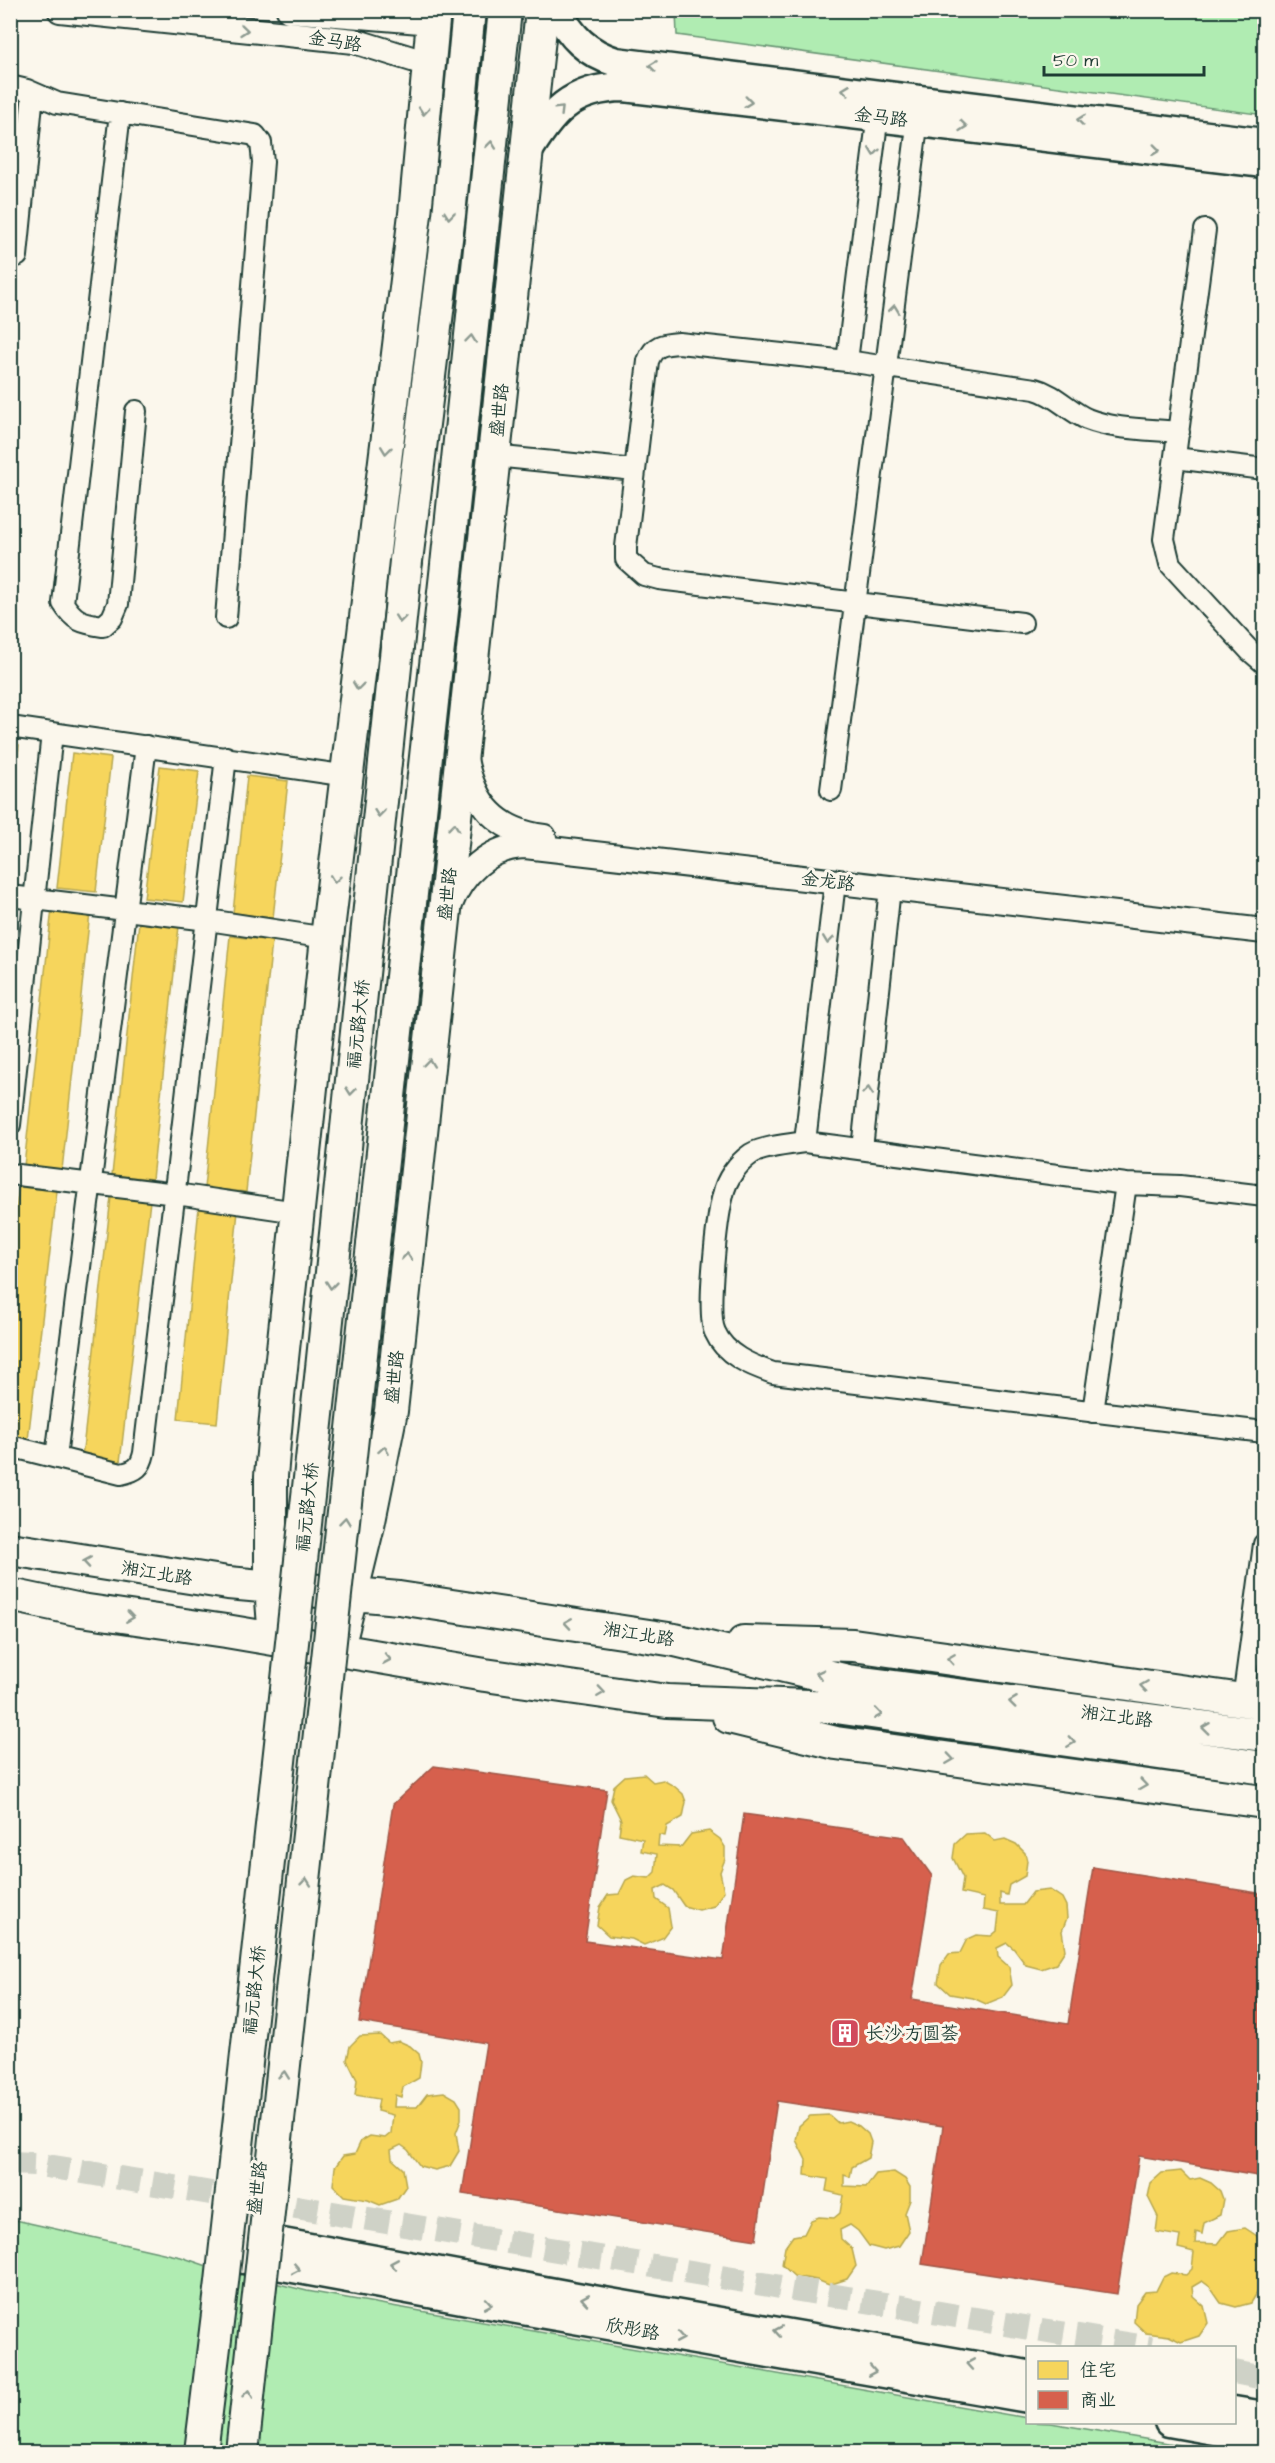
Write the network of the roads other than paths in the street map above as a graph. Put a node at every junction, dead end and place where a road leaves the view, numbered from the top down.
1 (60, 10) edge
2 (289, 10) edge
3 (469, 10) edge
4 (505, 10) edge
5 (542, 10) edge
6 (557, 10) edge
7 (433, 16) edge
8 (428, 64) junction
9 (10, 86) edge
10 (33, 93) junction
11 (880, 105) junction
12 (919, 110) junction
13 (120, 113) junction
14 (1264, 143) edge
15 (525, 156) junction
16 (1264, 163) edge
17 (519, 212) junction
18 (415, 214) junction
19 (1205, 230) dead end
20 (17, 256) dead end
21 (847, 361) junction
22 (886, 367) junction
23 (136, 411) dead end
24 (1179, 432) junction
25 (494, 456) junction
26 (1175, 458) junction
27 (1264, 469) edge
28 (635, 470) junction
29 (406, 561) junction
30 (447, 565) junction
31 (856, 603) junction
32 (226, 618) dead end
33 (1022, 623) dead end
34 (1264, 663) edge
35 (10, 727) edge
36 (52, 733) junction
37 (146, 746) junction
38 (463, 746) junction
39 (226, 757) junction
40 (348, 776) junction
41 (831, 790) dead end
42 (835, 882) junction
43 (890, 888) junction
44 (10, 896) edge
45 (34, 899) junction
46 (125, 910) junction
47 (1264, 919) edge
48 (208, 920) junction
49 (1264, 931) edge
50 (442, 936) junction
51 (327, 938) junction
52 (10, 1125) edge
53 (805, 1142) junction
54 (862, 1149) junction
55 (10, 1174) edge
56 (90, 1184) junction
57 (1126, 1184) junction
58 (176, 1194) junction
59 (1264, 1196) edge
60 (297, 1212) junction
61 (1093, 1412) junction
62 (1264, 1432) edge
63 (10, 1446) edge
64 (56, 1457) junction
65 (1264, 1544) edge
66 (10, 1549) edge
67 (271, 1587) junction
68 (352, 1594) junction
69 (10, 1595) edge
70 (275, 1639) junction
71 (675, 1640) junction
72 (337, 1650) junction
73 (667, 1701) junction
74 (1253, 1702) edge
75 (1264, 1735) edge
76 (1264, 1768) edge
77 (1264, 1802) edge
78 (261, 2114) dead end
79 (245, 2248) junction
80 (1026, 2375) edge
81 (1026, 2398) edge
82 (1236, 2411) edge
83 (1264, 2416) edge
84 (1180, 2424) edge
85 (1264, 2439) edge
86 (201, 2452) edge
87 (242, 2452) edge

1 -> 8 street, 金马路
2 - 7 street, 金马路
3 -> 29 main road
30 -> 4 main road
5 - 15 main road, 盛世路
11 -> 6 main road, 金马路
7 - 8 main road, 盛世路
8 -> 18 main road, 盛世路
9 - 10 street
10 - 13 street
10 - 20 street
11 - 12 main road, 金马路
15 -> 11 main road, 金马路
11 -> 21 street
14 -> 12 main road, 金马路
12 -> 16 main road, 金马路
22 -> 12 street
13 - 23 street
13 - 32 street
15 - 17 main road, 盛世路
17 - 25 main road, 盛世路
17 - 30 main road
18 - 29 main road
18 -> 40 main road, 盛世路
19 - 24 street
21 - 22 street
21 - 28 street
22 - 24 street
22 - 31 street
24 - 26 street
25 - 28 street
25 - 38 main road, 盛世路
26 - 27 street
26 - 34 street
28 - 31 street
29 -> 86 main road, 福元路大桥, bridge
87 -> 30 main road, bridge
31 - 33 street
31 - 41 street
35 - 36 street
36 - 37 street
36 - 45 street
37 - 39 street
37 - 46 street
38 - 47 street, 金龙路
50 -> 38 main road, 盛世路
39 - 40 street
39 - 48 street
40 -> 51 main road, 盛世路
42 - 43 street, 金龙路
42 - 50 street, 金龙路
42 -> 53 street
43 - 49 street, 金龙路
54 -> 43 street
44 - 45 street
45 - 46 street
45 - 52 street
46 - 48 street
46 - 56 street
48 - 51 street
48 - 58 street
68 -> 50 main road, 盛世路
51 - 60 main road, 盛世路
53 - 54 street
53 - 61 street
54 - 57 street
55 - 56 street
56 - 58 street
56 - 64 street
57 - 59 street
57 - 61 street
58 - 60 street
58 - 64 street
60 - 67 main road, 盛世路
61 - 62 street
63 - 64 street
65 - 74 street
67 -> 66 main road, 湘江北路
67 - 68 main road, 湘江北路
67 - 70 main road, 盛世路
71 -> 68 main road, 湘江北路
68 - 72 main road, 盛世路
69 -> 70 main road, 湘江北路
70 - 72 main road, 湘江北路
70 - 72 main road, 盛世路
74 -> 71 main road
75 -> 71 main road, 湘江北路
72 -> 73 main road, 湘江北路
73 -> 76 main road, 湘江北路
73 -> 77 main road
78 - 79 main road, 盛世路
80 -> 79 main road, 欣彤路
79 -> 81 main road, 欣彤路
82 - 83 main road
84 - 85 main road

